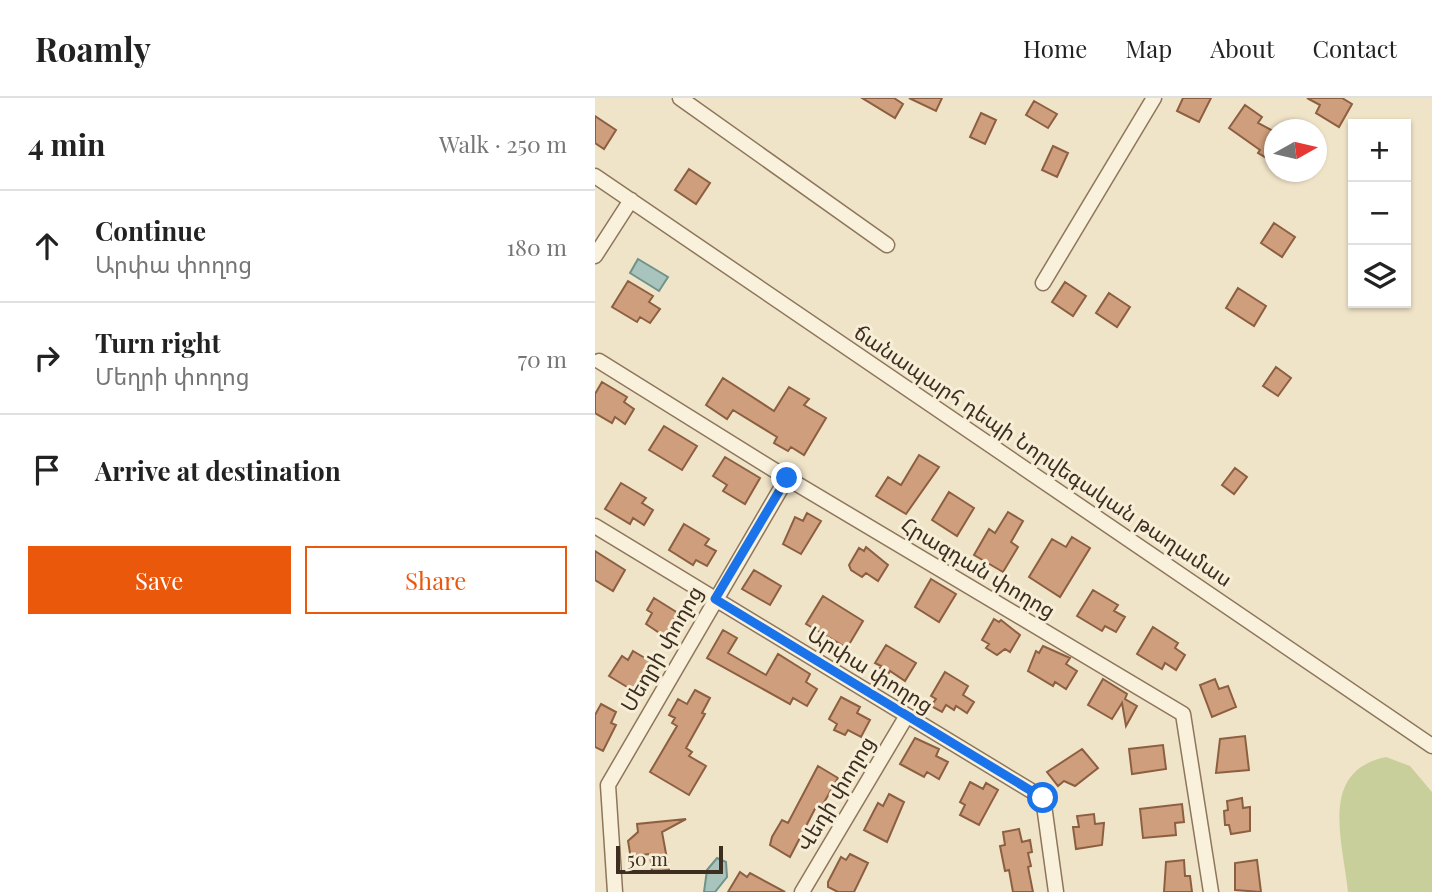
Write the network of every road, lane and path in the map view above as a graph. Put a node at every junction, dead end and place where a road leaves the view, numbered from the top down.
1 (680, 98) edge
2 (1154, 98) edge
3 (595, 176) edge
4 (631, 200) junction
5 (887, 245) dead end
6 (595, 256) edge
7 (1043, 283) dead end
8 (599, 361) dead end
9 (787, 478) junction
10 (595, 526) edge
11 (715, 599) junction
12 (906, 717) junction
13 (1432, 746) edge
14 (615, 892) edge
15 (802, 892) edge
16 (1056, 892) edge
17 (1211, 892) edge

1 - 5 street
2 - 7 street
3 - 4 street, ճանապարհ դեպի Նորվեգական թաղամաս
4 - 6 street
4 - 13 street, ճանապարհ դեպի Նորվեգական թաղամաս
8 - 9 street, Հրազդան փողոց
9 - 11 street, Մեղրի փողոց
9 - 17 street, Հրազդան փողոց
10 - 11 street, Արփա փողոց
11 - 12 street, Արփա փողոց
11 - 14 street, Մեղրի փողոց
12 - 15 street, Վեդի փողոց
12 - 16 street, Արփա փողոց

